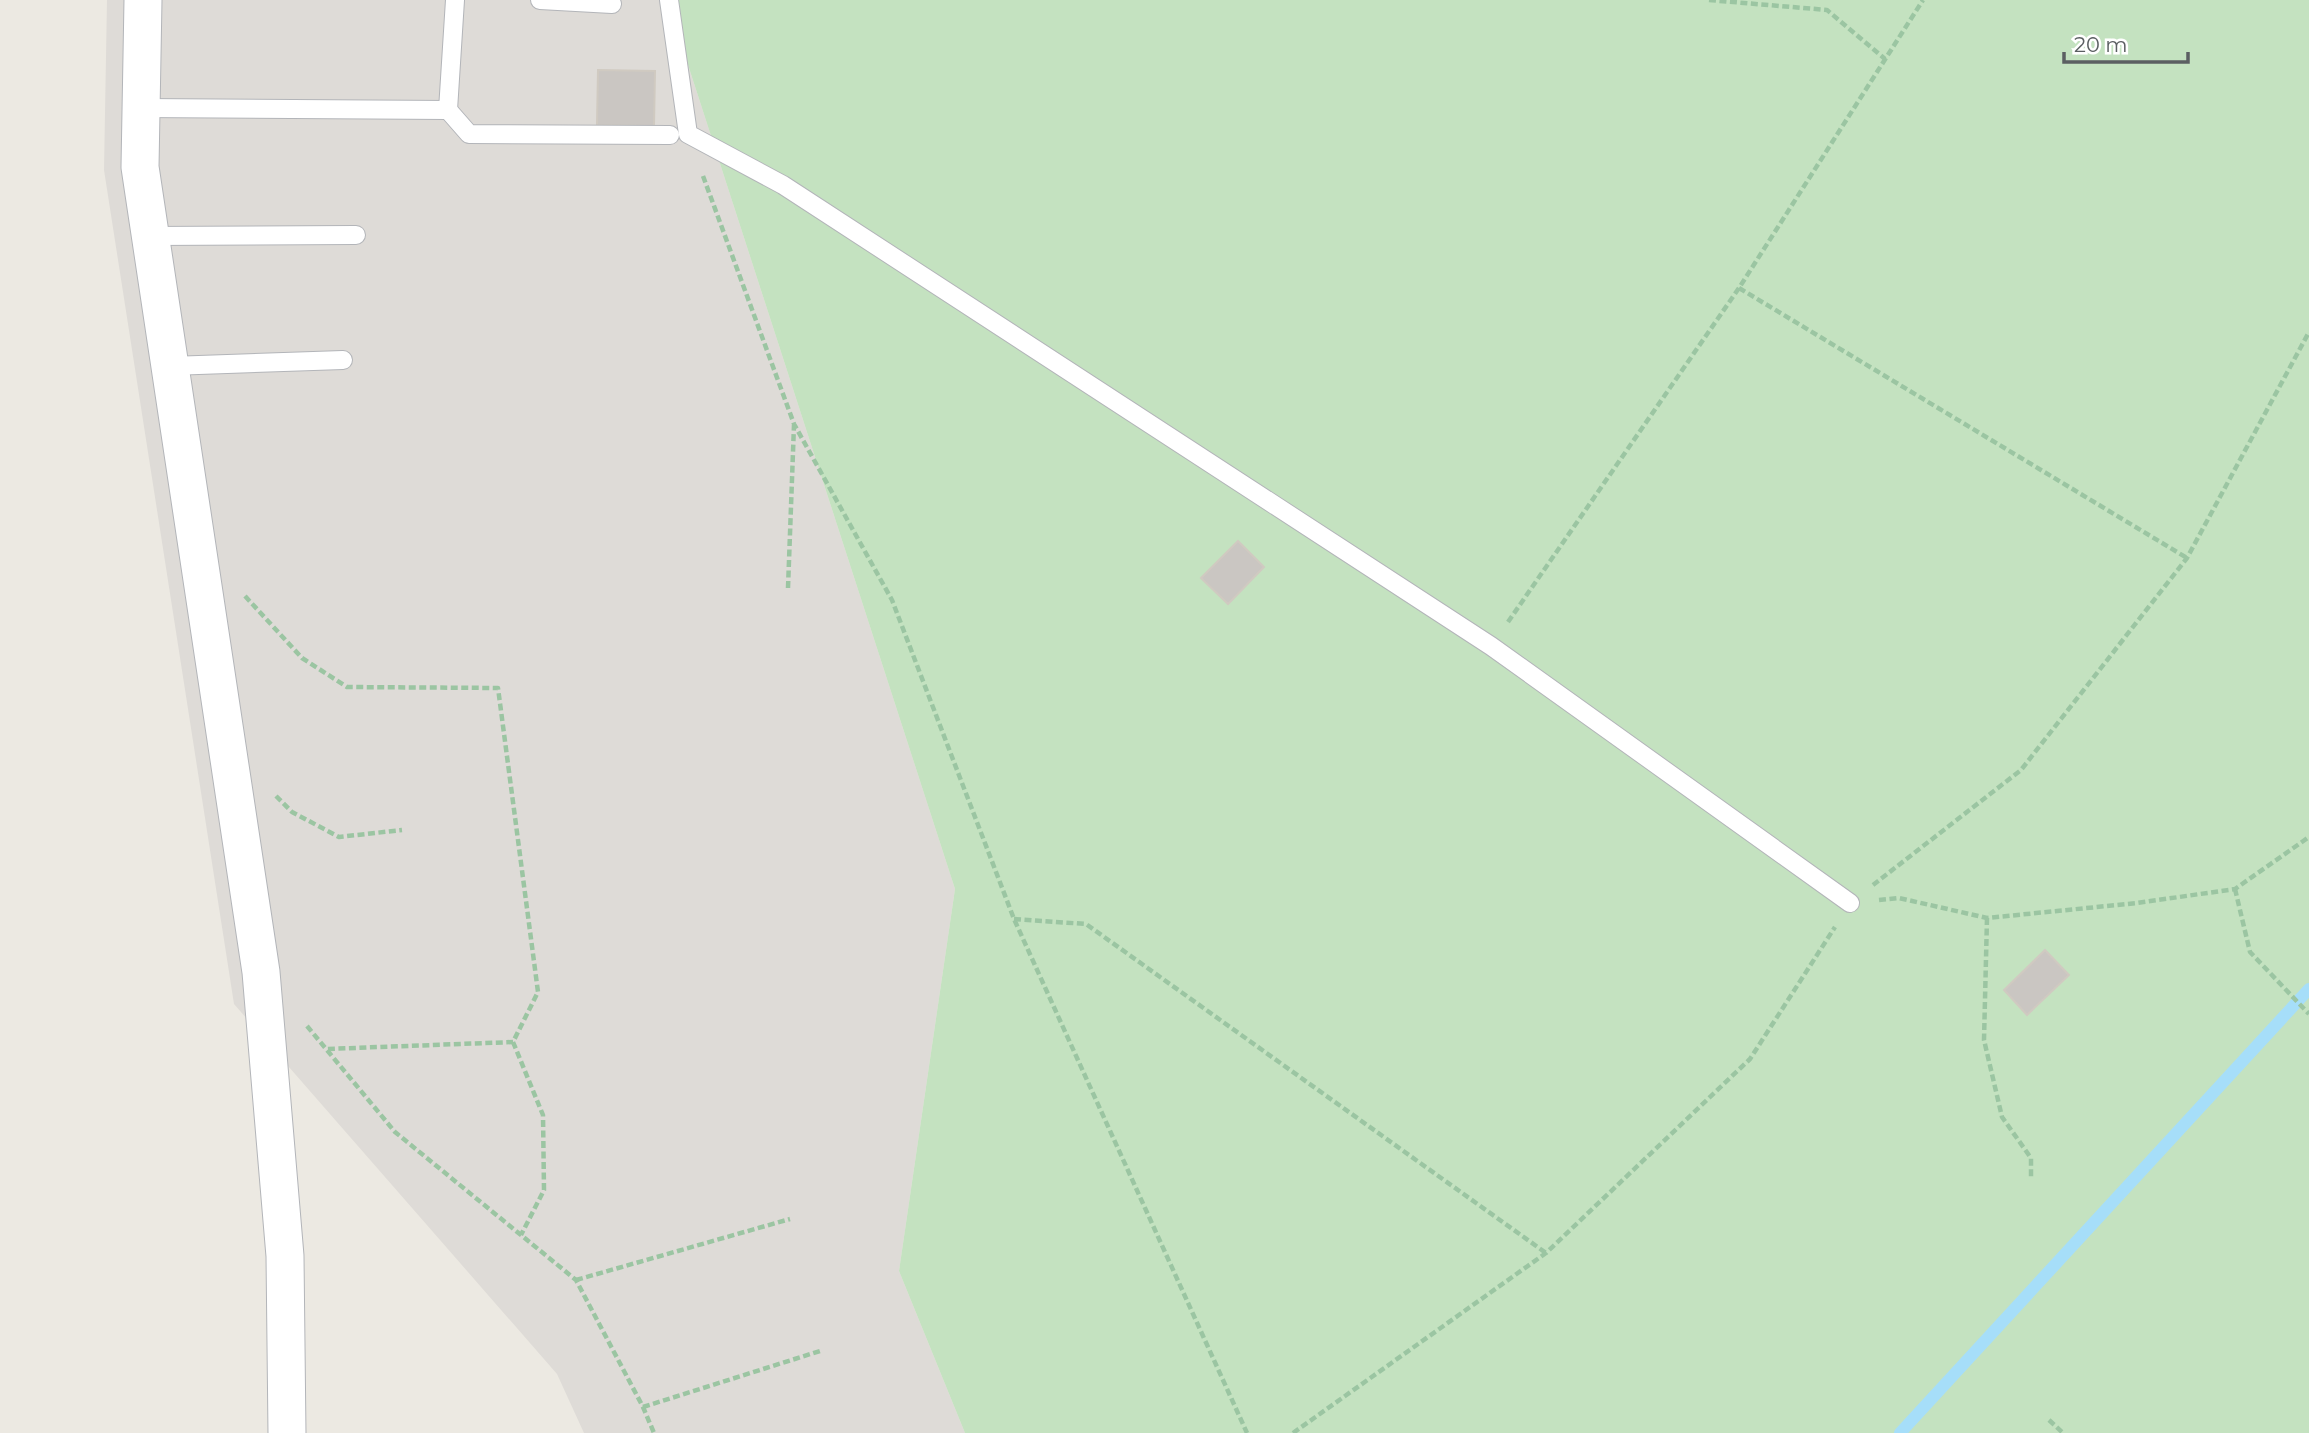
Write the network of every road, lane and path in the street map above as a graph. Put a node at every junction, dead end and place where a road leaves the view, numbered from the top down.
1 (144, 0) edge
2 (455, 0) edge
3 (540, 0) edge
4 (670, 0) edge
5 (1709, 0) edge
6 (1923, 0) edge
7 (612, 4) dead end
8 (1885, 59) junction
9 (141, 108) junction
10 (448, 110) junction
11 (679, 134) junction
12 (356, 235) dead end
13 (150, 236) junction
14 (1739, 288) junction
15 (343, 360) dead end
16 (170, 366) junction
17 (794, 424) junction
18 (199, 558) junction
19 (2187, 558) dead end
20 (788, 588) dead end
21 (1491, 646) junction
22 (273, 793) dead end
23 (402, 830) dead end
24 (2309, 836) edge
25 (2235, 889) junction
26 (1850, 903) joint
27 (1987, 918) junction
28 (1014, 919) junction
29 (2309, 1014) edge
30 (302, 1020) dead end
31 (513, 1042) junction
32 (326, 1049) junction
33 (2031, 1178) dead end
34 (790, 1219) dead end
35 (521, 1235) junction
36 (1546, 1253) dead end
37 (576, 1280) junction
38 (820, 1351) dead end
39 (643, 1408) junction
40 (2049, 1420) dead end
41 (287, 1433) edge
42 (654, 1433) edge
43 (1247, 1433) edge
44 (2063, 1433) edge

1 - 9 street
2 - 10 lane
3 - 7 lane
4 - 11 lane
5 - 8 path
6 - 8 path
8 - 14 path
9 - 10 lane
9 - 13 street
10 - 11 lane
11 - 17 path
11 - 21 lane
12 - 13 lane
13 - 16 street
14 - 19 path
14 - 21 path
15 - 16 lane
16 - 18 street
17 - 20 path
17 - 28 path
18 - 31 path
18 - 41 street
21 - 26 lane
22 - 23 path
24 - 25 path
25 - 27 path
25 - 29 path
26 - 27 path
27 - 33 path
28 - 36 path
28 - 43 path
30 - 32 path
31 - 32 path
31 - 35 path
32 - 35 path
34 - 37 path
35 - 37 path
37 - 39 path
38 - 39 path
39 - 42 path
40 - 44 path

